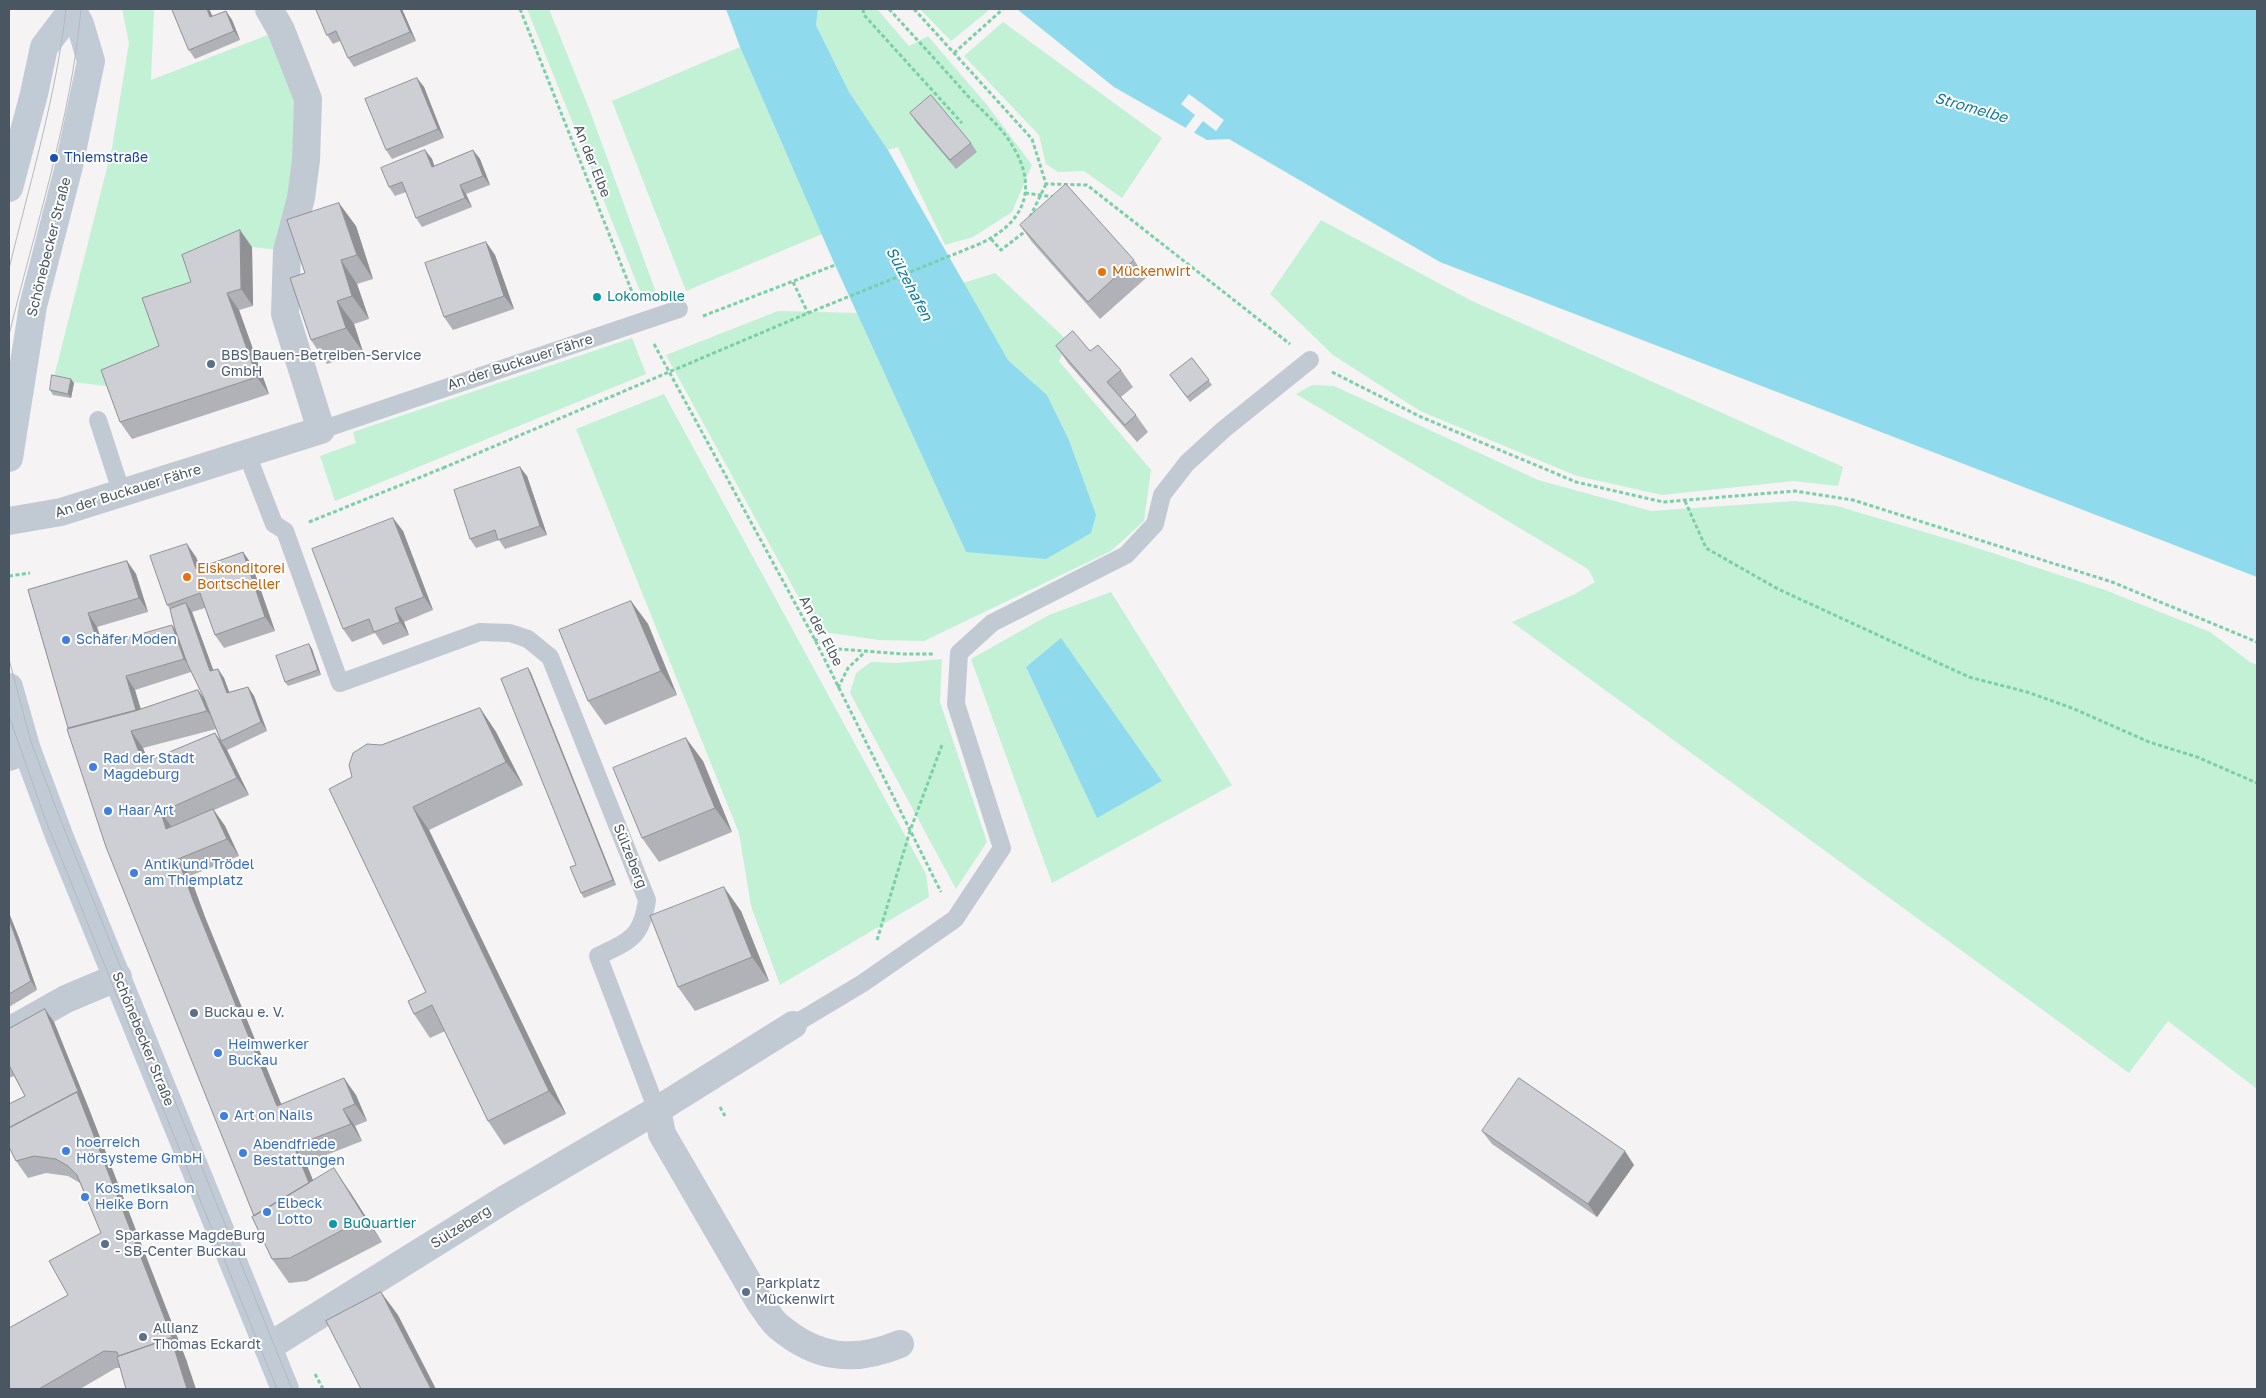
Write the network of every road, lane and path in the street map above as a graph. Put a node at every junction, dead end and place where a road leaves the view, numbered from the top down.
1 (269, 9) edge
2 (520, 9) edge
3 (863, 9) edge
4 (889, 9) edge
5 (914, 9) edge
6 (1003, 9) edge
7 (72, 10) edge
8 (954, 52) junction
9 (962, 123) dead end
10 (1046, 184) junction
11 (9, 188) edge
12 (1025, 193) junction
13 (1060, 204) edge
14 (991, 239) junction
15 (835, 265) dead end
16 (793, 282) junction
17 (679, 309) joint
18 (808, 313) junction
19 (644, 322) junction
20 (659, 357) dead end
21 (1310, 360) junction
22 (98, 420) dead end
23 (321, 430) junction
24 (247, 454) junction
25 (9, 458) edge
26 (122, 494) junction
27 (1684, 501) junction
28 (9, 521) edge
29 (285, 531) junction
30 (30, 573) dead end
31 (9, 576) edge
32 (814, 638) junction
33 (2257, 642) edge
34 (865, 652) junction
35 (959, 653) junction
36 (9, 686) edge
37 (838, 688) junction
38 (956, 704) junction
39 (18, 754) edge
40 (2257, 783) edge
41 (910, 831) junction
42 (955, 919) junction
43 (118, 977) junction
44 (863, 983) junction
45 (793, 1025) joint
46 (9, 1031) edge
47 (657, 1110) junction
48 (900, 1344) dead end
49 (268, 1347) junction
50 (314, 1372) dead end
51 (285, 1389) edge
52 (323, 1389) edge

1 - 23 street
2 - 19 path, An der Elbe
3 - 9 path
4 - 12 path, bridge
5 - 8 path
6 - 8 path
7 - 11 main road, Schönebecker Straße
7 - 25 main road, Schönebecker Straße
8 - 10 path
10 - 14 path
10 - 21 path
12 - 13 path, bridge
12 - 14 path, bridge
14 - 18 path, bridge
15 - 16 path
16 - 17 path
16 - 18 path
17 - 19 lane, An der Buckauer Fähre
18 - 29 path, bridge
19 - 23 lane, An der Buckauer Fähre
20 - 32 path, An der Elbe
21 - 27 path
21 - 35 lane
22 - 26 lane
23 - 24 street, An der Buckauer Fähre
24 - 26 street, An der Buckauer Fähre
24 - 29 lane
26 - 28 street, An der Buckauer Fähre
27 - 33 path
27 - 40 path
29 - 47 lane, Sülzeberg
30 - 31 path
32 - 34 path
32 - 37 path, An der Elbe
34 - 35 path
34 - 37 path
35 - 38 lane
36 - 39 main road, Schönebecker Straße
37 - 41 path, An der Elbe
38 - 41 path
38 - 42 lane
39 - 43 main road, Schönebecker Straße
41 - 42 path, An der Elbe
41 - 44 path
42 - 44 lane
43 - 46 street
43 - 49 main road, Schönebecker Straße
44 - 45 lane
45 - 47 street, Sülzeberg
47 - 48 street, Sülzeberg
47 - 49 street, Sülzeberg
49 - 51 main road, Schönebecker Straße
50 - 52 path

